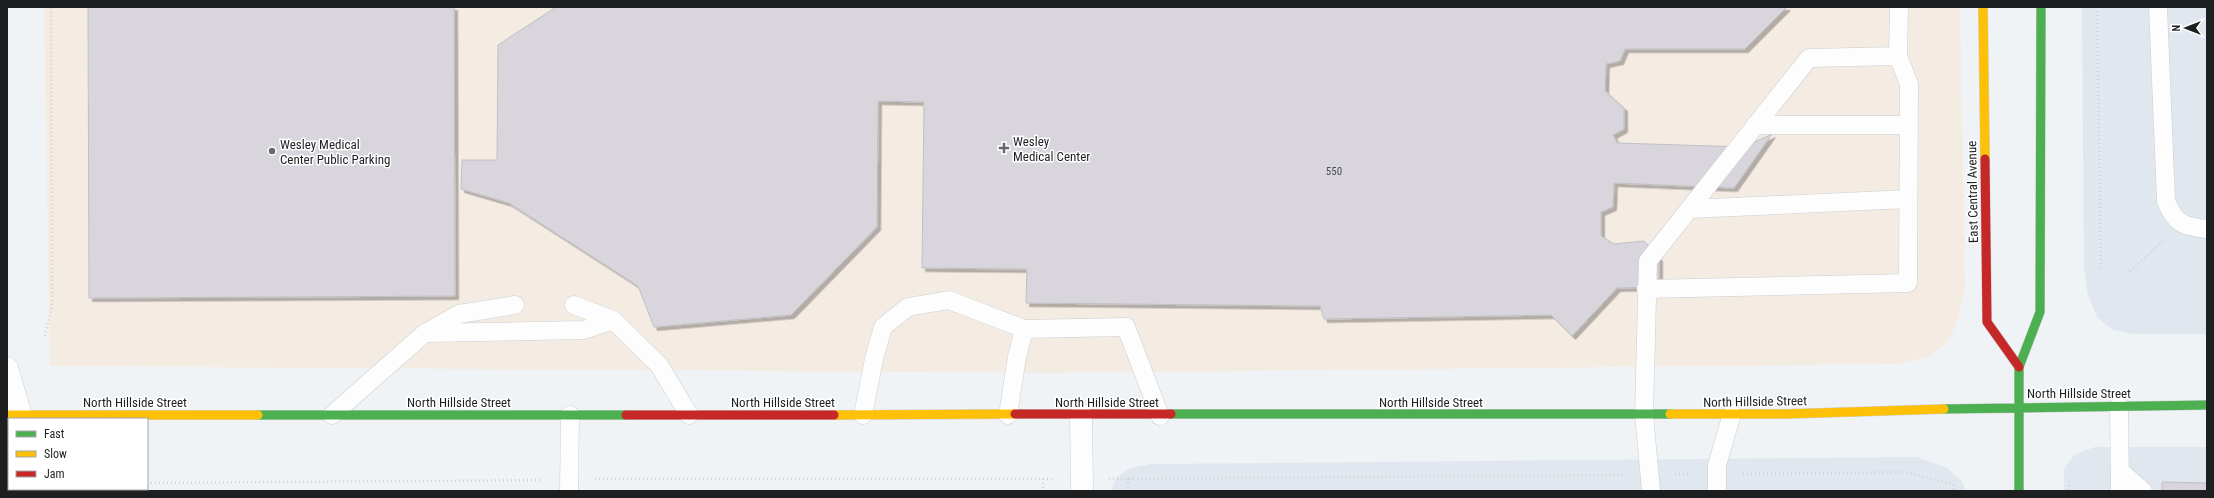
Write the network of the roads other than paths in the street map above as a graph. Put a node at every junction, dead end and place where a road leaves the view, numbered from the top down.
1 (1899, 7) edge
2 (1983, 7) edge
3 (2041, 7) edge
4 (2158, 7) edge
5 (1898, 56) junction
6 (1909, 125) junction
7 (1755, 126) junction
8 (1908, 199) junction
9 (1690, 209) junction
10 (2207, 229) edge
11 (1646, 289) junction
12 (515, 304) dead end
13 (574, 305) dead end
14 (613, 320) junction
15 (1024, 329) junction
16 (425, 333) junction
17 (2019, 367) junction
18 (7, 368) edge
19 (2207, 405) edge
20 (2019, 406) junction
21 (2119, 406) junction
22 (1644, 414) junction
23 (1732, 414) junction
24 (332, 415) junction
25 (570, 415) junction
26 (689, 415) junction
27 (863, 415) junction
28 (1008, 415) junction
29 (1081, 415) junction
30 (17, 416) edge
31 (1160, 416) junction
32 (2120, 471) junction
33 (569, 491) edge
34 (1082, 491) edge
35 (1651, 491) edge
36 (1717, 491) edge
37 (2019, 491) edge
38 (2120, 491) edge
39 (2143, 491) edge

1 - 5 lane
2 - 17 main road, East Central Avenue
3 - 17 main road
4 - 10 lane
5 - 6 lane
5 - 7 lane
6 - 7 lane
6 - 8 lane
7 - 9 lane
8 - 9 lane
8 - 11 lane
9 - 11 lane
11 - 22 lane
12 - 16 lane
13 - 14 lane
14 - 16 lane
14 - 26 lane
15 - 27 lane
15 - 28 lane
15 - 31 lane
16 - 24 lane
17 - 20 main road
18 - 30 street
19 - 21 main road, North Hillside Street
20 - 21 main road, North Hillside Street
20 - 23 main road, North Hillside Street
20 - 37 main road
21 - 32 lane
22 - 23 main road, North Hillside Street
22 - 31 main road, North Hillside Street
22 - 35 lane
23 - 36 lane
24 - 25 main road, North Hillside Street
24 - 30 main road, North Hillside Street
25 - 26 main road, North Hillside Street
25 - 33 lane
26 - 27 main road, North Hillside Street
27 - 28 main road, North Hillside Street
28 - 29 main road, North Hillside Street
29 - 31 main road, North Hillside Street
29 - 34 street
32 - 38 lane
32 - 39 lane

